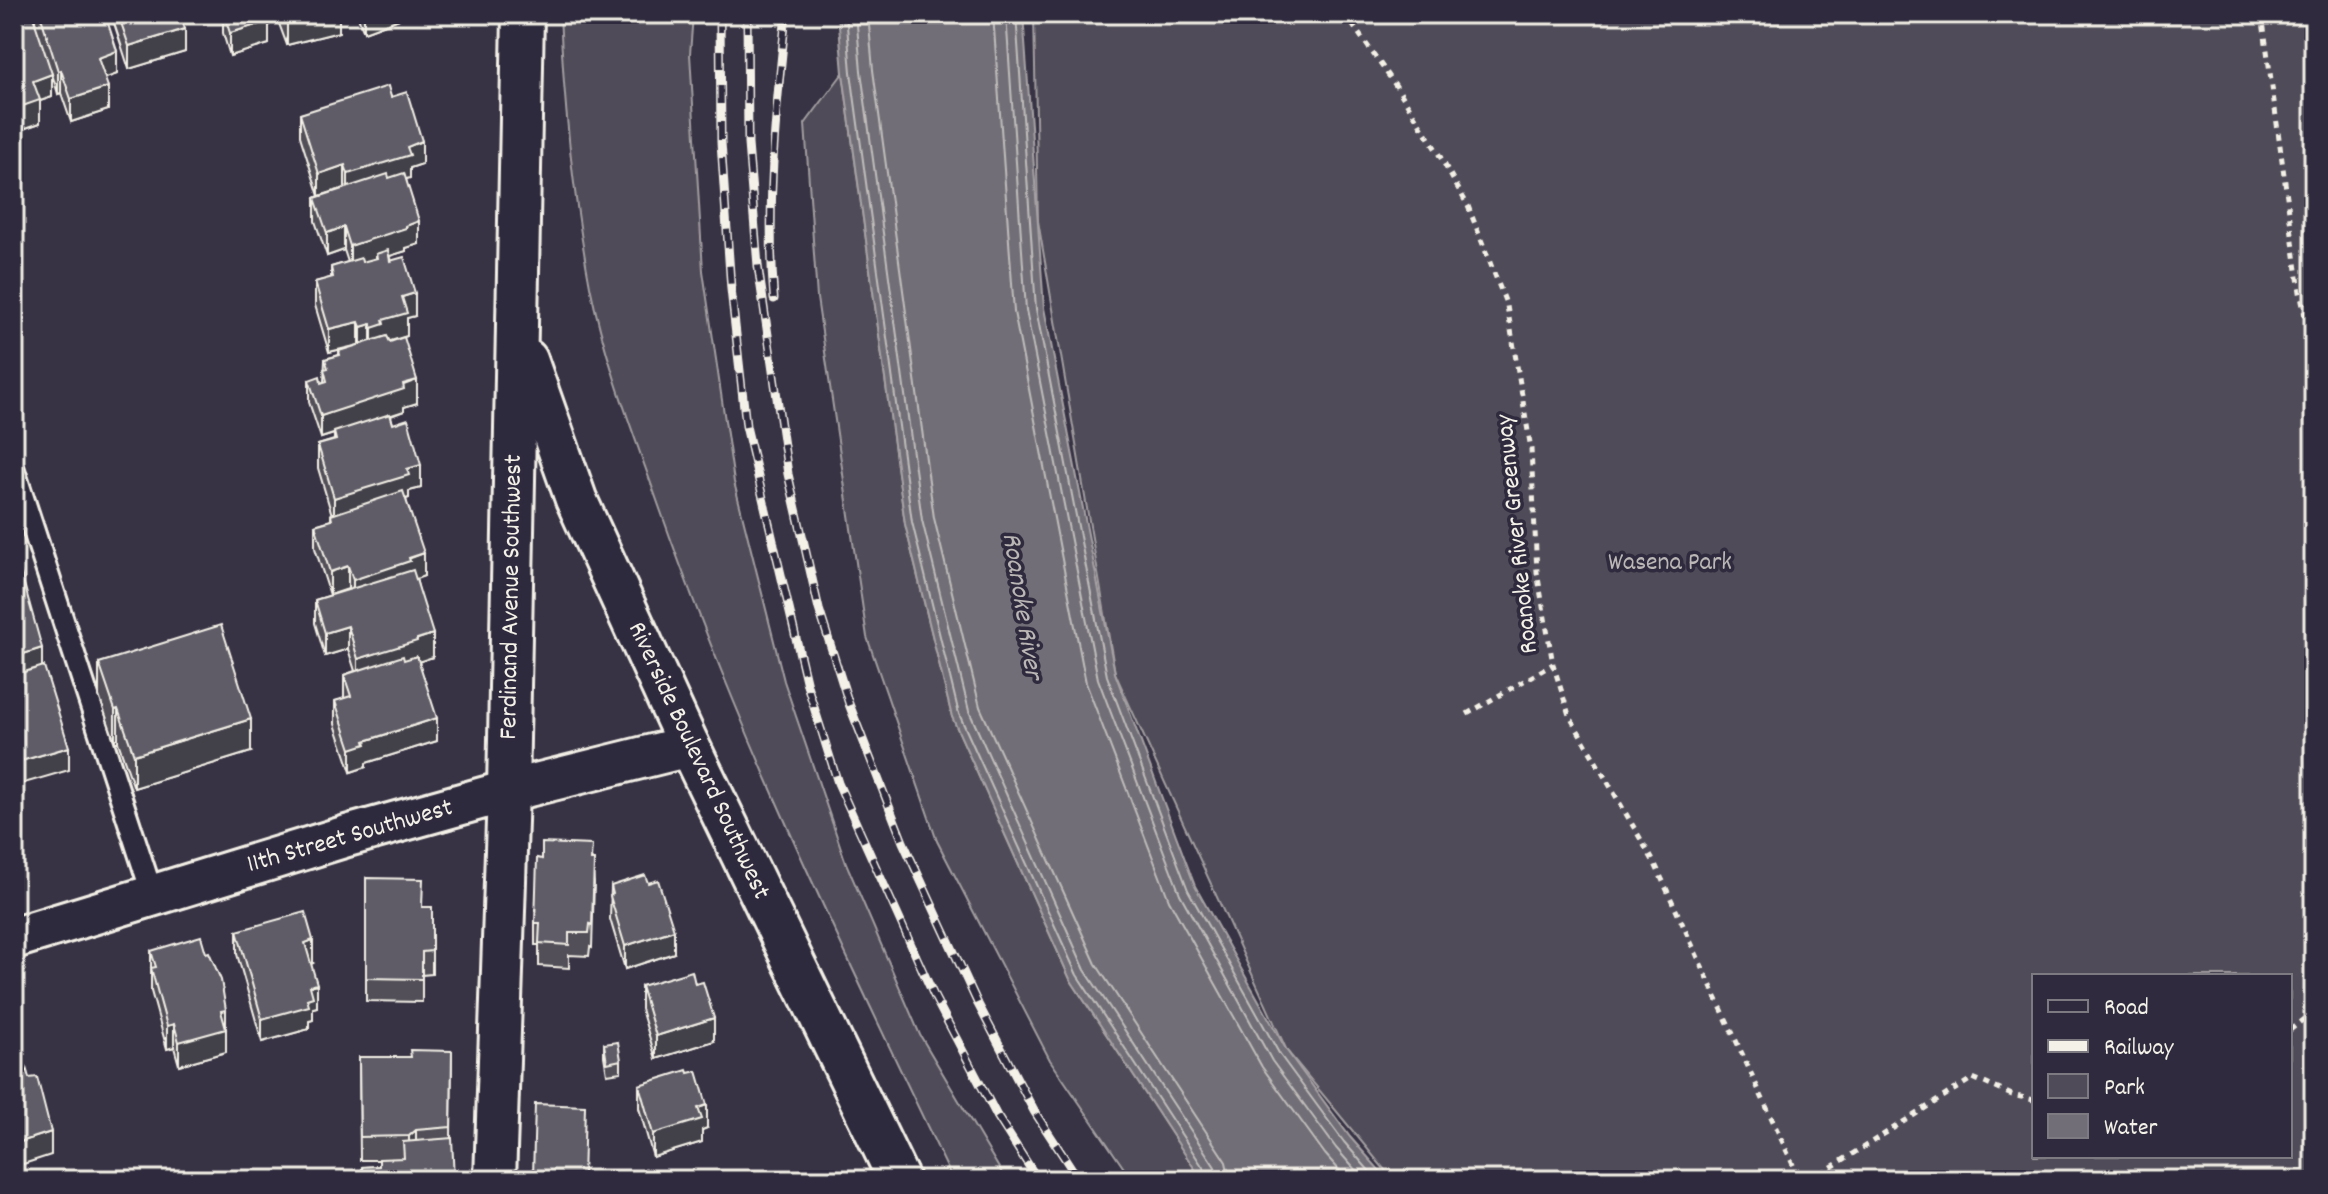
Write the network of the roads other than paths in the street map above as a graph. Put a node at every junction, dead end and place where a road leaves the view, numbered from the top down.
1 (523, 14) edge
2 (518, 333) junction
3 (14, 470) edge
4 (689, 746) junction
5 (508, 791) junction
6 (153, 896) junction
7 (14, 938) edge
8 (495, 1180) edge
9 (899, 1180) edge

1 - 2 street, Ferdinand Avenue Southwest
2 - 4 street, Riverside Boulevard Southwest
2 - 5 street, Ferdinand Avenue Southwest
3 - 6 lane
4 - 5 street, 11th Street Southwest
4 - 9 street, Riverside Boulevard Southwest
5 - 6 street, 11th Street Southwest
5 - 8 street, Ferdinand Avenue Southwest
6 - 7 street, 11th Street Southwest

